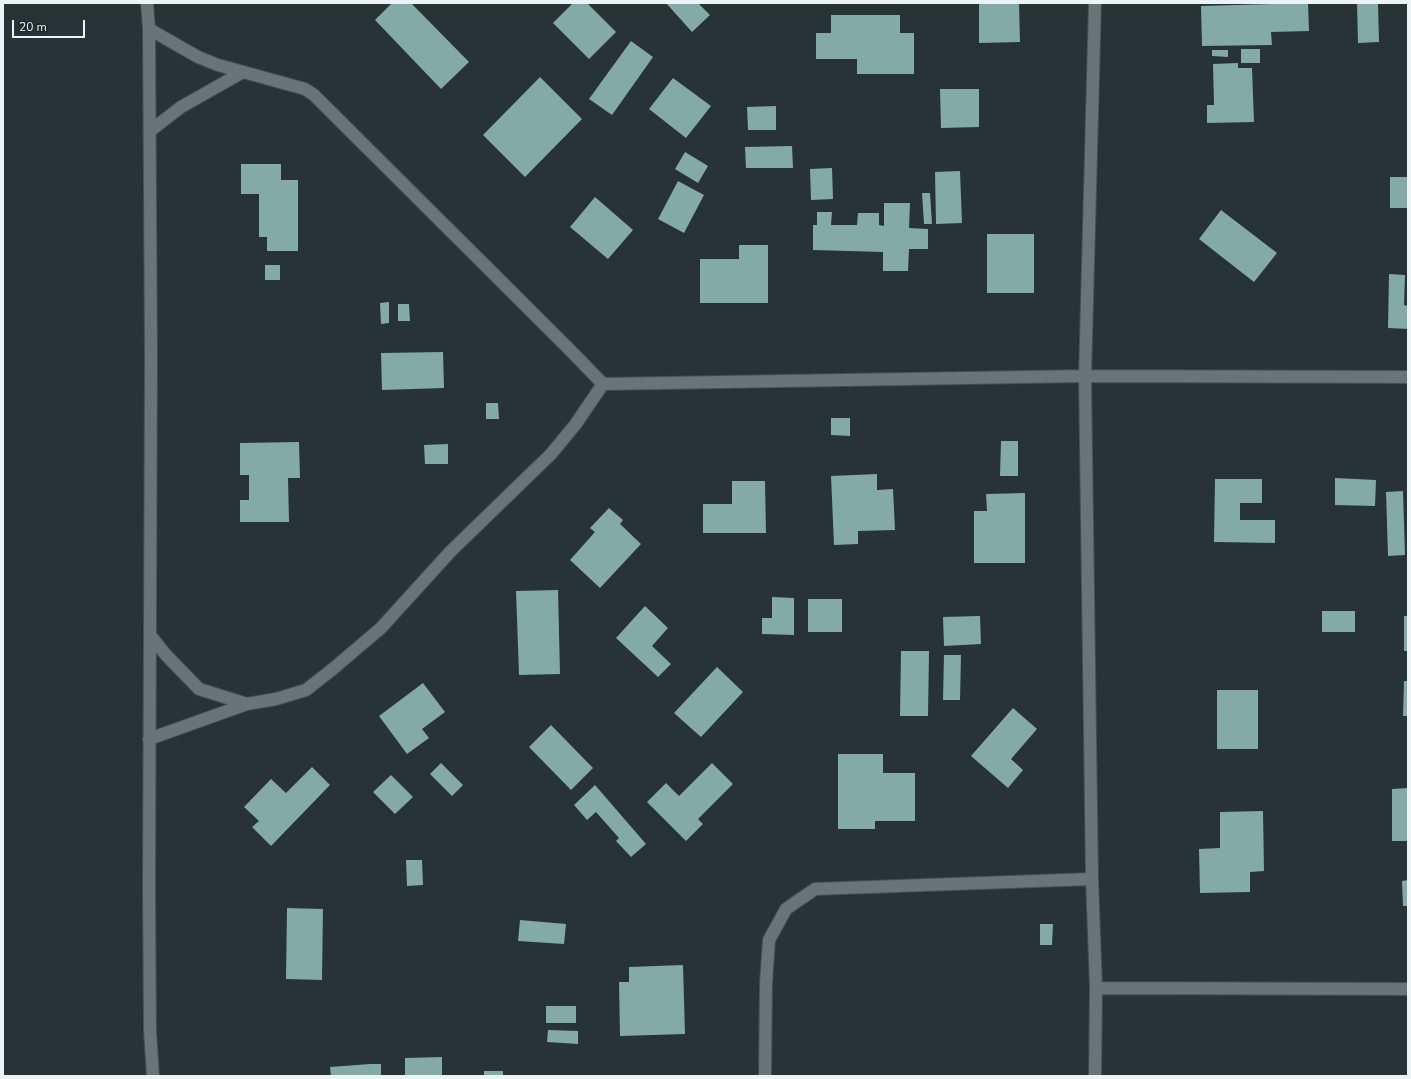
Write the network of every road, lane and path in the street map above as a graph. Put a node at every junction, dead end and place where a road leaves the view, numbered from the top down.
1 (147, 3) edge
2 (1095, 3) edge
3 (149, 29) junction
4 (243, 72) junction
5 (150, 131) junction
6 (1085, 376) junction
7 (1408, 377) edge
8 (603, 384) junction
9 (150, 635) junction
10 (247, 704) junction
11 (149, 739) junction
12 (1092, 879) junction
13 (1096, 988) junction
14 (1408, 989) edge
15 (153, 1076) edge
16 (765, 1076) edge
17 (1095, 1076) edge

1 - 3 street
2 - 6 street
3 - 4 street
3 - 5 street
4 - 5 street
4 - 8 street
5 - 9 street
6 - 7 street
6 - 8 street
6 - 12 street
8 - 10 street
9 - 10 street
9 - 11 street
10 - 11 street
11 - 15 street
12 - 13 street
12 - 16 street
13 - 14 street
13 - 17 street

